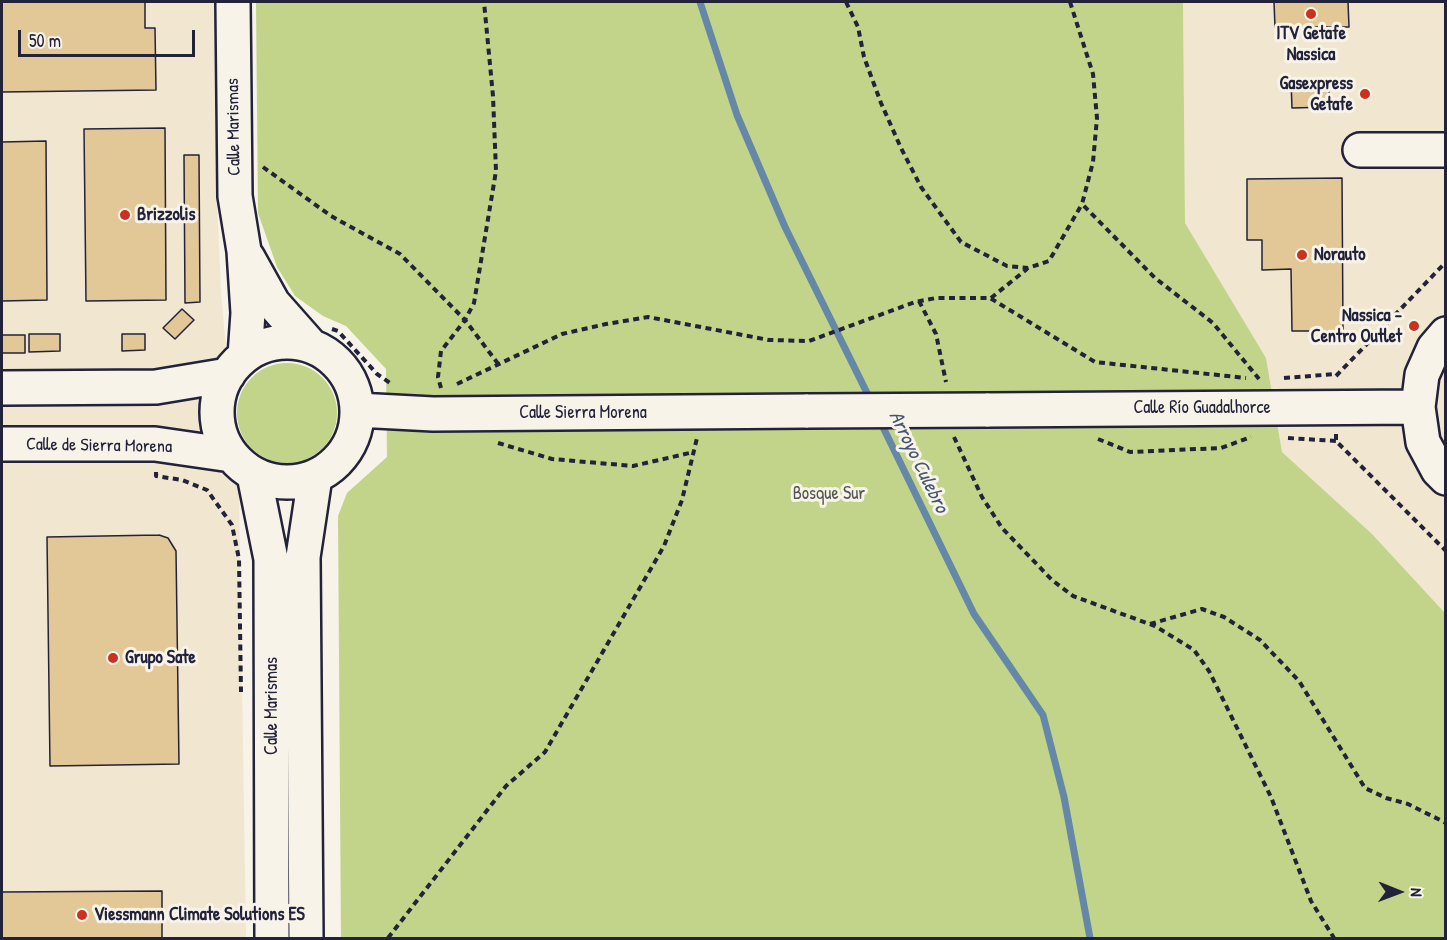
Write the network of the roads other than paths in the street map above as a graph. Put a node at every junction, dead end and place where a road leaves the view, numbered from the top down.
1 (233, 2) edge
2 (1360, 150) dead end
3 (1436, 157) edge
4 (244, 251) junction
5 (1446, 334) edge
6 (311, 346) junction
7 (236, 365) junction
8 (2, 387) edge
9 (1418, 407) junction
10 (357, 410) junction
11 (808, 411) joint
12 (2, 444) edge
13 (243, 465) junction
14 (315, 477) junction
15 (1446, 478) edge
16 (272, 939) edge
17 (306, 939) edge

1 - 4 street, Calle Marismas
2 - 3 street
4 - 6 street, Calle Marismas
4 - 7 street, Calle Marismas
5 - 9 street
6 - 7 street
6 - 10 street
7 - 8 street
7 - 13 street
9 - 11 street, Calle Río Guadalhorce, bridge
9 - 15 street
10 - 11 street, Calle Sierra Morena
10 - 14 street
12 - 13 street, Calle de Sierra Morena
13 - 14 street
13 - 16 street, Calle Marismas
14 - 17 street, Calle Marismas

